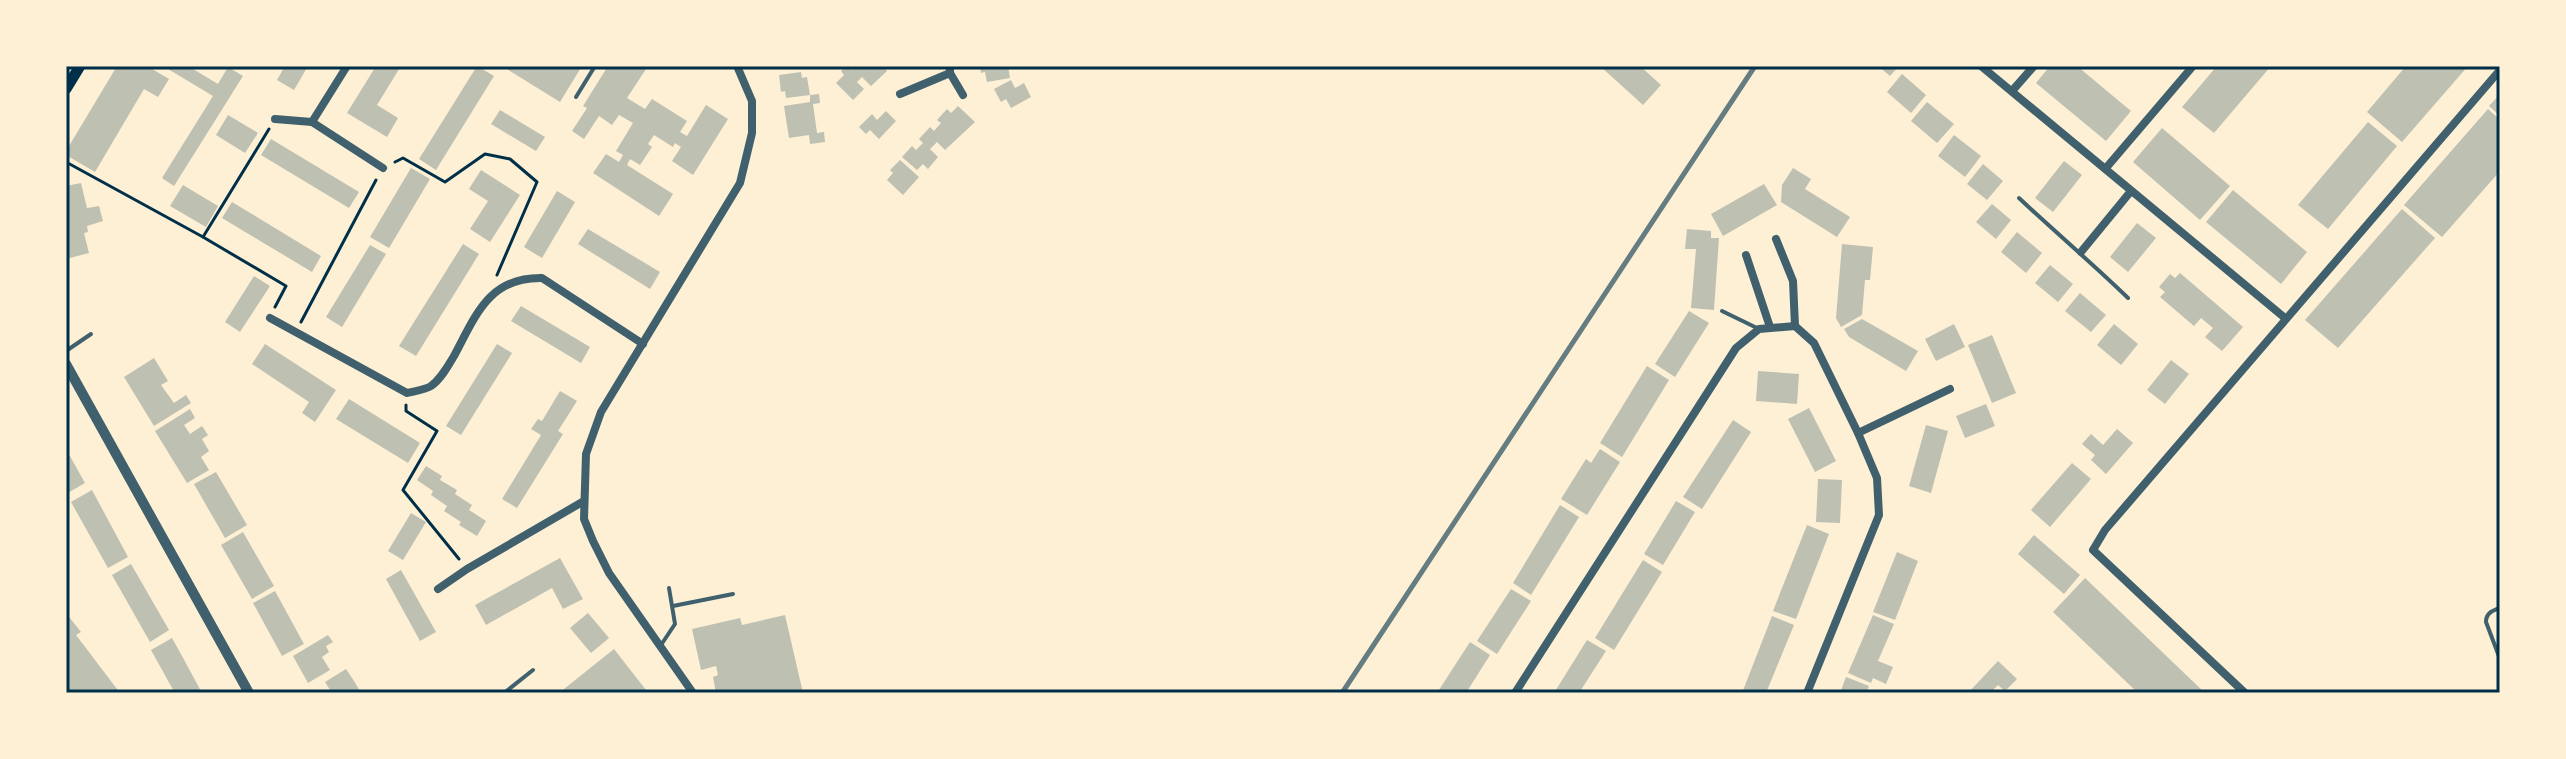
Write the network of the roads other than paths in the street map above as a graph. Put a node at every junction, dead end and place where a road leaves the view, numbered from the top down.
1 (80, 66) edge
2 (347, 66) edge
3 (595, 66) edge
4 (737, 66) edge
5 (1981, 66) edge
6 (2034, 66) edge
7 (2193, 66) edge
8 (950, 70) edge
9 (2500, 70) edge
10 (66, 89) edge
11 (2012, 91) junction
12 (900, 94) dead end
13 (963, 95) dead end
14 (576, 97) dead end
15 (275, 119) road end
16 (312, 122) junction
17 (383, 168) road end
18 (2106, 168) junction
19 (2131, 191) junction
20 (2019, 198) dead end
21 (1776, 239) dead end
22 (2081, 252) junction
23 (1746, 255) dead end
24 (2128, 298) dead end
25 (1722, 311) dead end
26 (270, 318) road end
27 (2285, 318) junction
28 (1795, 326) junction
29 (1770, 327) junction
30 (1759, 329) junction
31 (91, 334) dead end
32 (643, 344) junction
33 (66, 351) edge
34 (66, 364) edge
35 (1950, 389) dead end
36 (1858, 433) junction
37 (584, 501) junction
38 (669, 588) dead end
39 (438, 589) dead end
40 (733, 594) dead end
41 (673, 606) junction
42 (2500, 608) edge
43 (659, 647) junction
44 (2500, 659) edge
45 (533, 670) dead end
46 (249, 693) edge
47 (504, 693) edge
48 (693, 693) edge
49 (1515, 693) edge
50 (1807, 693) edge
51 (2245, 693) edge

1 - 10 main road
2 - 16 street
3 - 14 lane
4 - 32 street
5 - 11 street
6 - 11 street
7 - 18 street
8 - 12 street
8 - 13 street
9 - 27 street
11 - 18 street
15 - 16 street
16 - 17 street
18 - 19 street
19 - 22 street
19 - 27 street
20 - 22 lane
21 - 28 street
22 - 24 lane
23 - 29 street
25 - 30 lane
26 - 32 street
27 - 51 street
28 - 29 street
28 - 36 street
29 - 30 street
30 - 49 street
31 - 33 lane
32 - 37 street
34 - 46 street
35 - 36 street
36 - 50 street
37 - 39 street
37 - 43 street
38 - 41 lane
40 - 41 lane
41 - 43 lane
42 - 44 lane
43 - 48 street
45 - 47 lane

